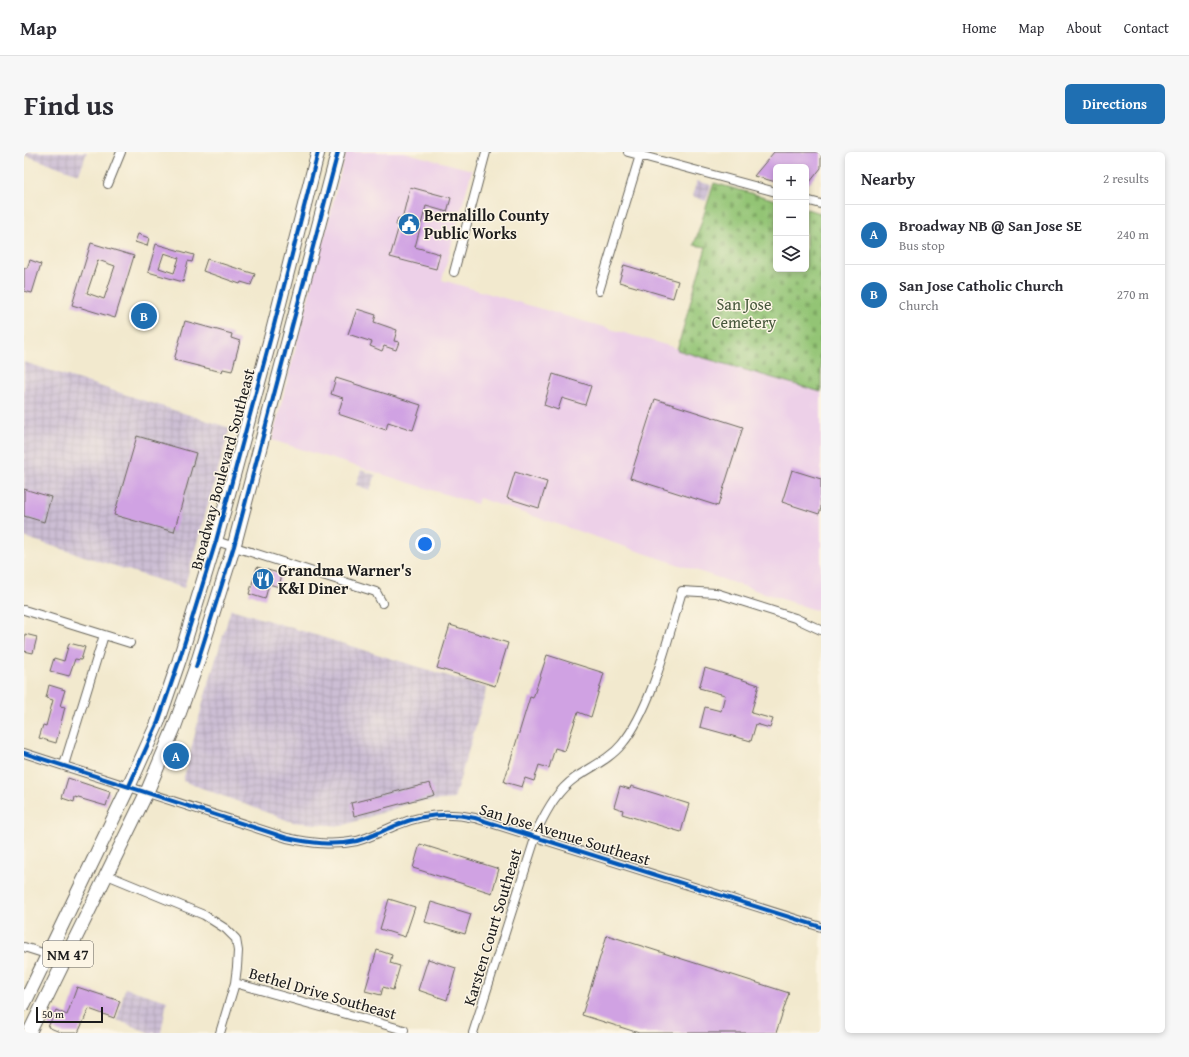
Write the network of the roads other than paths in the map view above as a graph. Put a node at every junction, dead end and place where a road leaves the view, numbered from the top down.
1 (121, 152) edge
2 (318, 152) edge
3 (338, 152) edge
4 (486, 152) edge
5 (628, 152) edge
6 (640, 154) edge
7 (108, 184) dead end
8 (773, 191) edge
9 (809, 201) edge
10 (821, 204) edge
11 (454, 272) dead end
12 (599, 291) dead end
13 (216, 541) junction
14 (234, 546) junction
15 (382, 603) dead end
16 (24, 610) edge
17 (821, 630) edge
18 (104, 635) junction
19 (130, 643) dead end
20 (24, 753) edge
21 (64, 765) junction
22 (130, 786) junction
23 (147, 792) junction
24 (535, 836) junction
25 (107, 875) junction
26 (821, 927) edge
27 (24, 947) edge
28 (48, 954) junction
29 (66, 960) junction
30 (235, 982) junction
31 (24, 1004) edge
32 (404, 1030) dead end
33 (29, 1033) edge
34 (220, 1033) edge
35 (473, 1033) edge

1 - 7 street
2 - 13 main road, Broadway Boulevard Southeast / NM 47
3 - 14 main road, Broadway Boulevard Southeast / NM 47
4 - 11 street
5 - 6 street
6 - 8 street
6 - 12 street
9 - 10 street
13 - 14 street
13 - 22 main road, Broadway Boulevard Southeast / NM 47
14 - 15 street
14 - 23 main road, Broadway Boulevard Southeast / NM 47
16 - 18 street
17 - 24 street, Karsten Court Southeast
18 - 19 street
18 - 21 street
20 - 21 street, San Jose Avenue Southeast
21 - 22 street, San Jose Avenue Southeast
22 - 23 street, San Jose Avenue Southeast
22 - 28 main road, Broadway Boulevard Southeast / NM 47
23 - 24 street, San Jose Avenue Southeast
23 - 25 main road, Broadway Boulevard Southeast / NM 47
24 - 26 street, San Jose Avenue Southeast
24 - 35 street, Karsten Court Southeast
25 - 29 main road, Broadway Boulevard Southeast / NM 47
25 - 30 street
27 - 28 street
28 - 29 street
28 - 31 main road, Broadway Boulevard Southeast / NM 47
29 - 33 main road, Broadway Boulevard Southeast / NM 47
30 - 32 street, Bethel Drive Southeast
30 - 34 street

